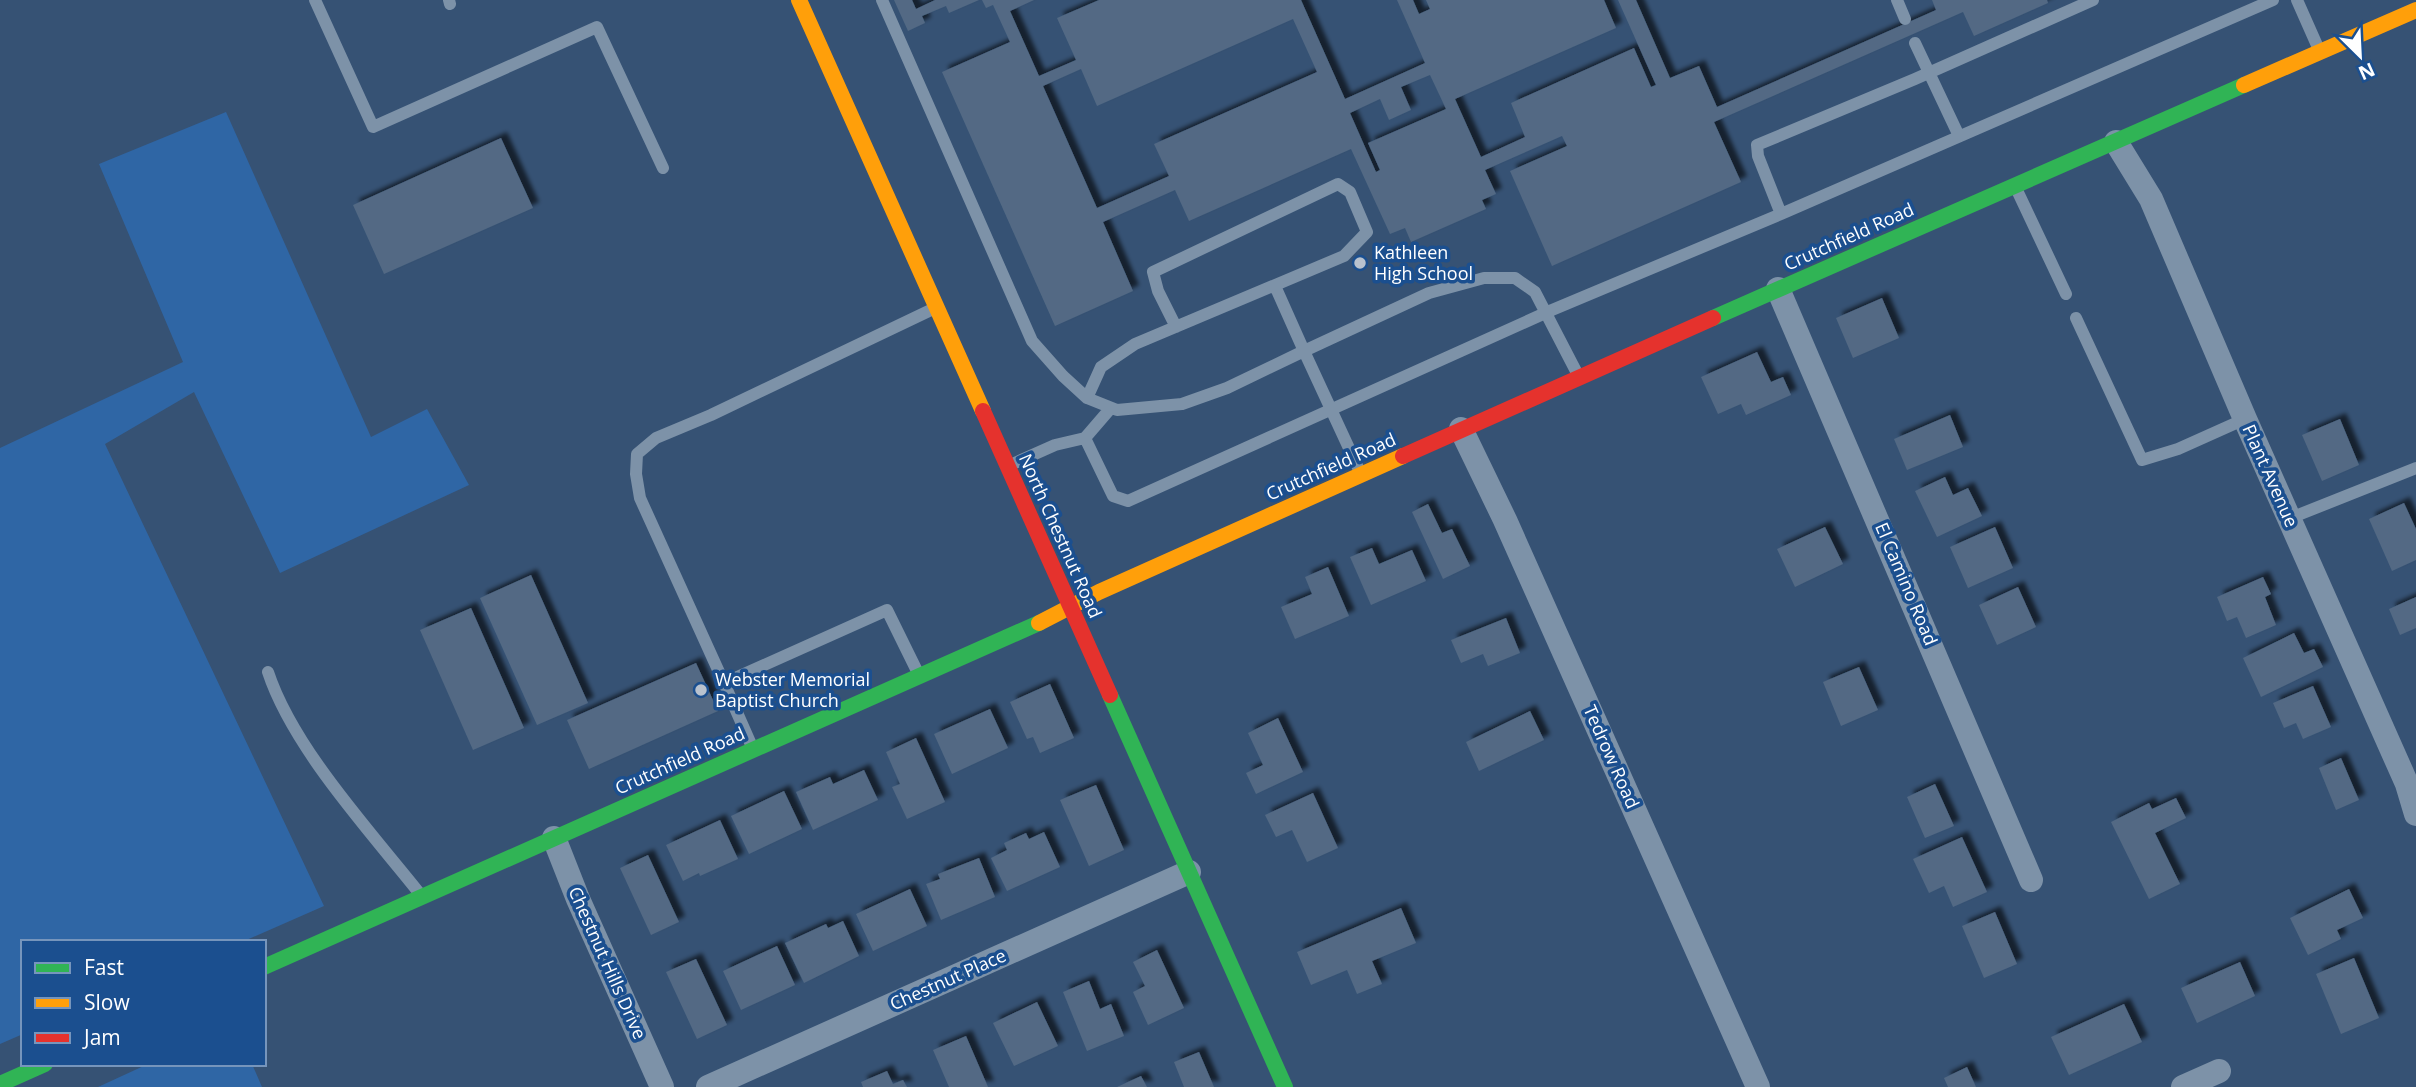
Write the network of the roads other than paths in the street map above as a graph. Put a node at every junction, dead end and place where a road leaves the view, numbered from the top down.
1 (315, 0) edge
2 (799, 0) edge
3 (883, 0) edge
4 (1897, 0) edge
5 (2093, 0) edge
6 (2273, 0) edge
7 (2297, 0) edge
8 (2416, 10) edge
9 (1905, 19) dead end
10 (1915, 43) dead end
11 (2320, 52) junction
12 (1929, 73) junction
13 (1959, 136) junction
14 (2116, 142) junction
15 (663, 168) dead end
16 (2014, 186) junction
17 (1781, 214) junction
18 (1275, 286) junction
19 (1779, 289) junction
20 (2066, 294) dead end
21 (936, 307) junction
22 (1546, 313) junction
23 (2076, 318) dead end
24 (1176, 327) junction
25 (1304, 351) junction
26 (1580, 377) junction
27 (1087, 398) junction
28 (1331, 408) junction
29 (1110, 409) junction
30 (2245, 419) junction
31 (1461, 429) junction
32 (1085, 438) junction
33 (1007, 466) junction
34 (2416, 468) edge
35 (1362, 475) junction
36 (2288, 519) junction
37 (1071, 606) junction
38 (268, 672) dead end
39 (920, 676) junction
40 (723, 683) junction
41 (753, 750) junction
42 (2416, 814) edge
43 (554, 838) junction
44 (1189, 872) junction
45 (2032, 880) dead end
46 (422, 897) junction
47 (266, 966) edge
48 (40, 1066) edge
49 (2219, 1071) dead end
50 (0, 1084) edge
51 (662, 1087) edge
52 (708, 1087) edge
53 (1285, 1087) edge
54 (1758, 1087) edge
55 (2183, 1087) edge

1 - 15 lane
2 - 21 street, North Chestnut Road
3 - 27 lane
4 - 9 lane
5 - 12 lane
6 - 13 lane
7 - 11 lane
8 - 11 street, Crutchfield Road
10 - 12 lane
11 - 14 street, Crutchfield Road
12 - 13 lane
12 - 17 lane
13 - 17 lane
14 - 16 street, Crutchfield Road
14 - 30 street, Plant Avenue
16 - 19 street, Crutchfield Road
16 - 20 lane
17 - 22 lane
18 - 24 lane
18 - 24 lane
18 - 25 lane
19 - 26 street, Crutchfield Road
19 - 45 street, El Camino Road
21 - 33 street, North Chestnut Road
21 - 40 lane
22 - 25 lane
22 - 26 lane
22 - 28 lane
23 - 30 lane
24 - 27 lane
25 - 28 lane
25 - 29 lane
26 - 31 street, Crutchfield Road
27 - 29 lane
28 - 32 lane
28 - 35 lane
29 - 32 lane
30 - 36 street, Plant Avenue
31 - 35 street, Crutchfield Road
31 - 54 street, Tedrow Road
32 - 33 lane
33 - 37 street, North Chestnut Road
34 - 36 lane
35 - 37 street, Crutchfield Road
36 - 42 street, Plant Avenue
37 - 39 street, Crutchfield Road
37 - 44 street, North Chestnut Road
38 - 46 lane
39 - 40 lane
39 - 41 street, Crutchfield Road
40 - 41 lane
41 - 43 street, Crutchfield Road
43 - 46 street, Crutchfield Road
43 - 51 street, Chestnut Hills Drive
44 - 52 street, Chestnut Place
44 - 53 street, North Chestnut Road
46 - 47 street, Crutchfield Road
48 - 50 street
49 - 55 street

